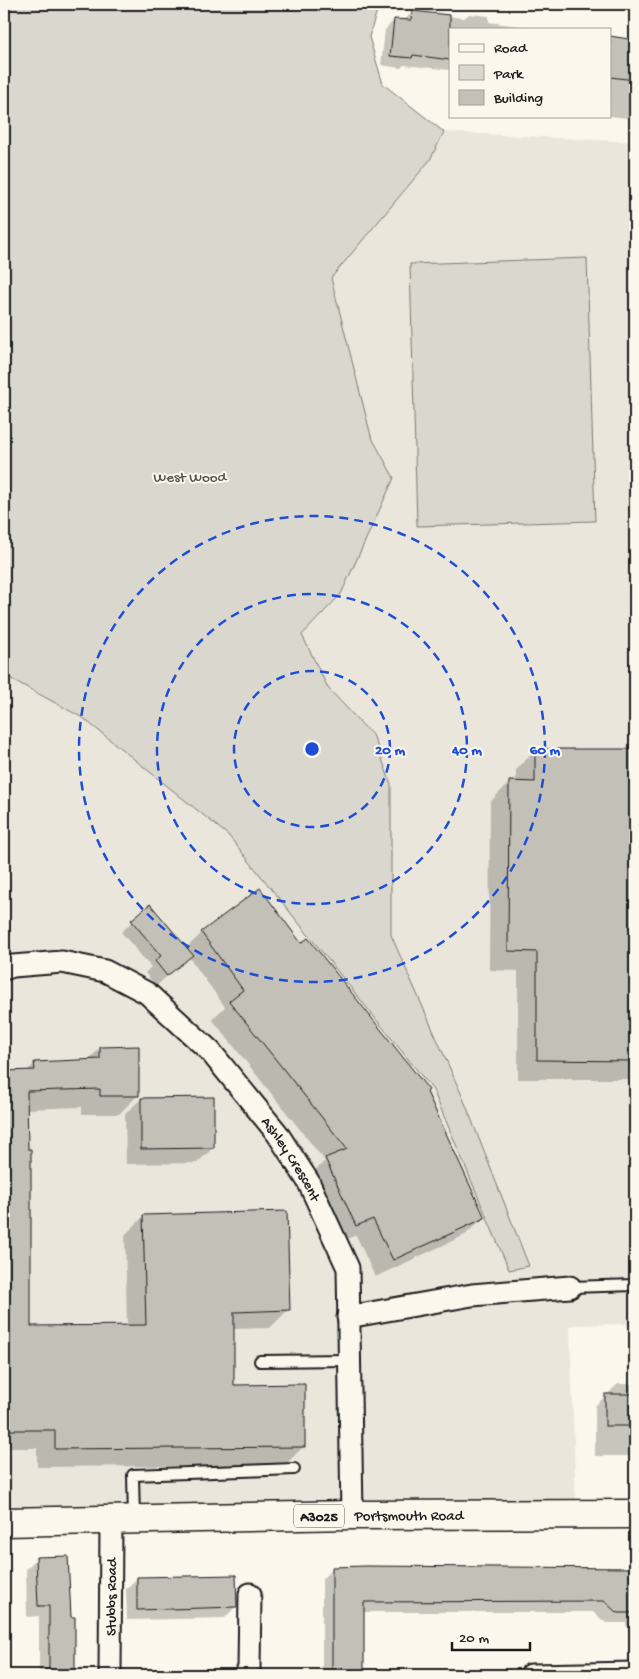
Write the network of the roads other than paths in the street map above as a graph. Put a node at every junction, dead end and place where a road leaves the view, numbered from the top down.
1 (4, 969) edge
2 (635, 1285) edge
3 (570, 1287) joint
4 (348, 1317) junction
5 (349, 1360) junction
6 (260, 1361) dead end
7 (294, 1469) dead end
8 (635, 1514) edge
9 (352, 1515) junction
10 (123, 1521) junction
11 (4, 1522) edge
12 (250, 1594) dead end
13 (635, 1673) edge
14 (110, 1675) edge
15 (245, 1675) edge
16 (531, 1675) edge

1 - 4 street, Ashley Crescent
2 - 3 lane
3 - 4 street
4 - 5 street, Ashley Crescent
5 - 6 lane
5 - 9 street, Ashley Crescent
7 - 10 lane
8 - 9 main road, Portsmouth Road / A3025
9 - 10 main road, Portsmouth Road / A3025
10 - 11 main road, Portsmouth Road / A3025
10 - 14 street, Stubbs Road
12 - 15 street
13 - 16 street

